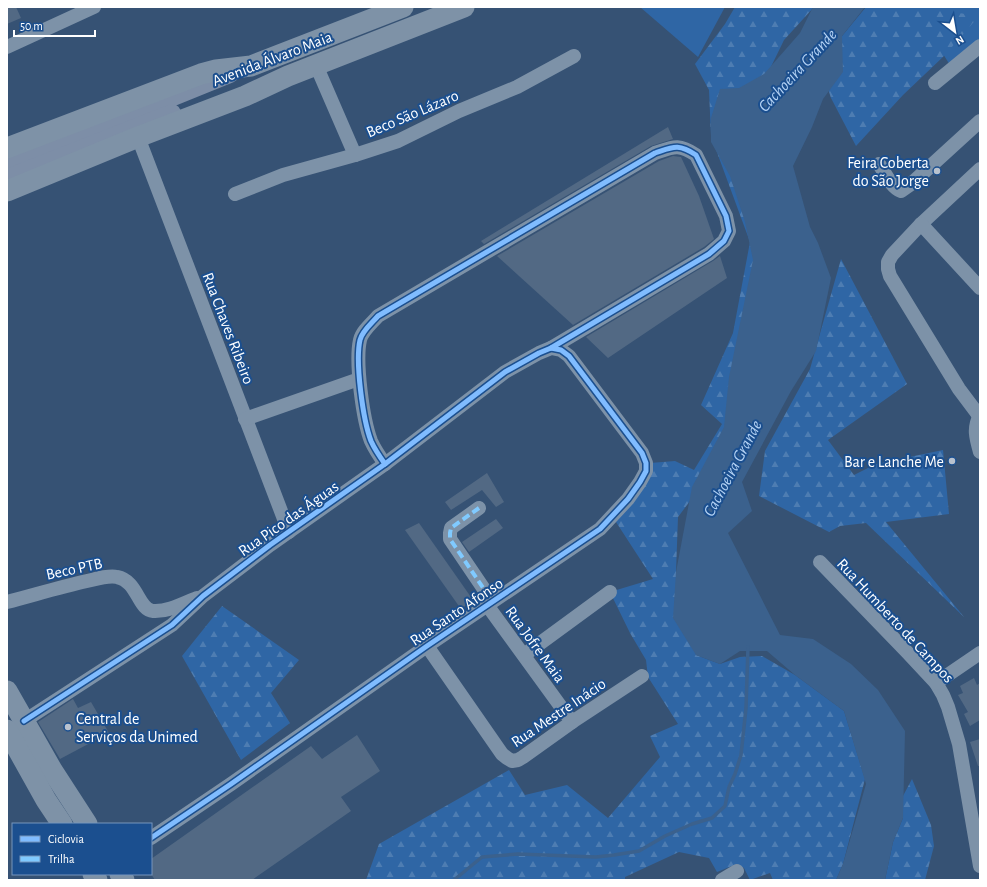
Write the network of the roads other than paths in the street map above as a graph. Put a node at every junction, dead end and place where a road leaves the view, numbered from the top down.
1 (94, 7) edge
2 (403, 7) edge
3 (464, 7) edge
4 (980, 46) edge
5 (7, 47) edge
6 (574, 56) dead end
7 (316, 65) junction
8 (251, 66) junction
9 (935, 83) dead end
10 (980, 121) edge
11 (141, 123) junction
12 (7, 148) edge
13 (356, 154) junction
14 (879, 164) dead end
15 (7, 165) edge
16 (980, 169) edge
17 (7, 178) edge
18 (7, 191) edge
19 (235, 194) dead end
20 (921, 224) junction
21 (980, 288) edge
22 (551, 348) junction
23 (359, 379) junction
24 (980, 416) edge
25 (246, 418) junction
26 (980, 452) edge
27 (385, 464) junction
28 (479, 508) dead end
29 (289, 532) junction
30 (820, 562) dead end
31 (610, 592) dead end
32 (203, 596) junction
33 (7, 602) edge
34 (490, 603) junction
35 (427, 646) junction
36 (980, 653) edge
37 (524, 655) junction
38 (642, 676) dead end
39 (936, 683) junction
40 (7, 691) edge
41 (572, 722) junction
42 (16, 726) edge
43 (61, 823) edge
44 (86, 823) edge
45 (152, 837) edge
46 (980, 866) edge
47 (737, 871) dead end
48 (722, 880) edge

1 - 5 street
2 - 8 highway, Avenida Álvaro Maia
3 - 7 highway, Avenida Álvaro Maia
4 - 9 street
6 - 13 street, Beco São Lázaro
7 - 11 highway, Avenida Álvaro Maia
7 - 13 street
8 - 11 main road, Avenida Álvaro Maia
8 - 12 highway
10 - 14 street
11 - 15 main road
11 - 17 main road, Avenida Álvaro Maia
11 - 18 highway, Avenida Álvaro Maia
11 - 25 street, Rua Chaves Ribeiro
13 - 19 street, Beco São Lázaro
16 - 20 street
20 - 21 street
20 - 24 street
22 - 23 street, Rua Pico das Águas
22 - 27 street, Rua Pico das Águas
22 - 34 street, Rua Santo Afonso
23 - 25 street
23 - 27 street, Rua Pico das Águas
24 - 26 street
25 - 29 street, Rua Chaves Ribeiro
27 - 29 street, Rua Pico das Águas
28 - 34 street, Rua Jofre Maia
29 - 32 street, Rua Pico das Águas
30 - 39 street, Rua Humberto de Campos
31 - 37 street
32 - 33 street, Beco PTB
32 - 42 street, Rua Pico das Águas
34 - 35 street, Rua Santo Afonso
34 - 37 street, Rua Jofre Maia
35 - 41 street, Rua Mestre Inácio
35 - 45 street, Rua Santo Afonso
36 - 39 street
37 - 41 street, Rua Jofre Maia
38 - 41 street, Rua Mestre Inácio
39 - 46 street, Rua Humberto de Campos
40 - 42 highway
42 - 43 highway
42 - 44 highway
47 - 48 street

